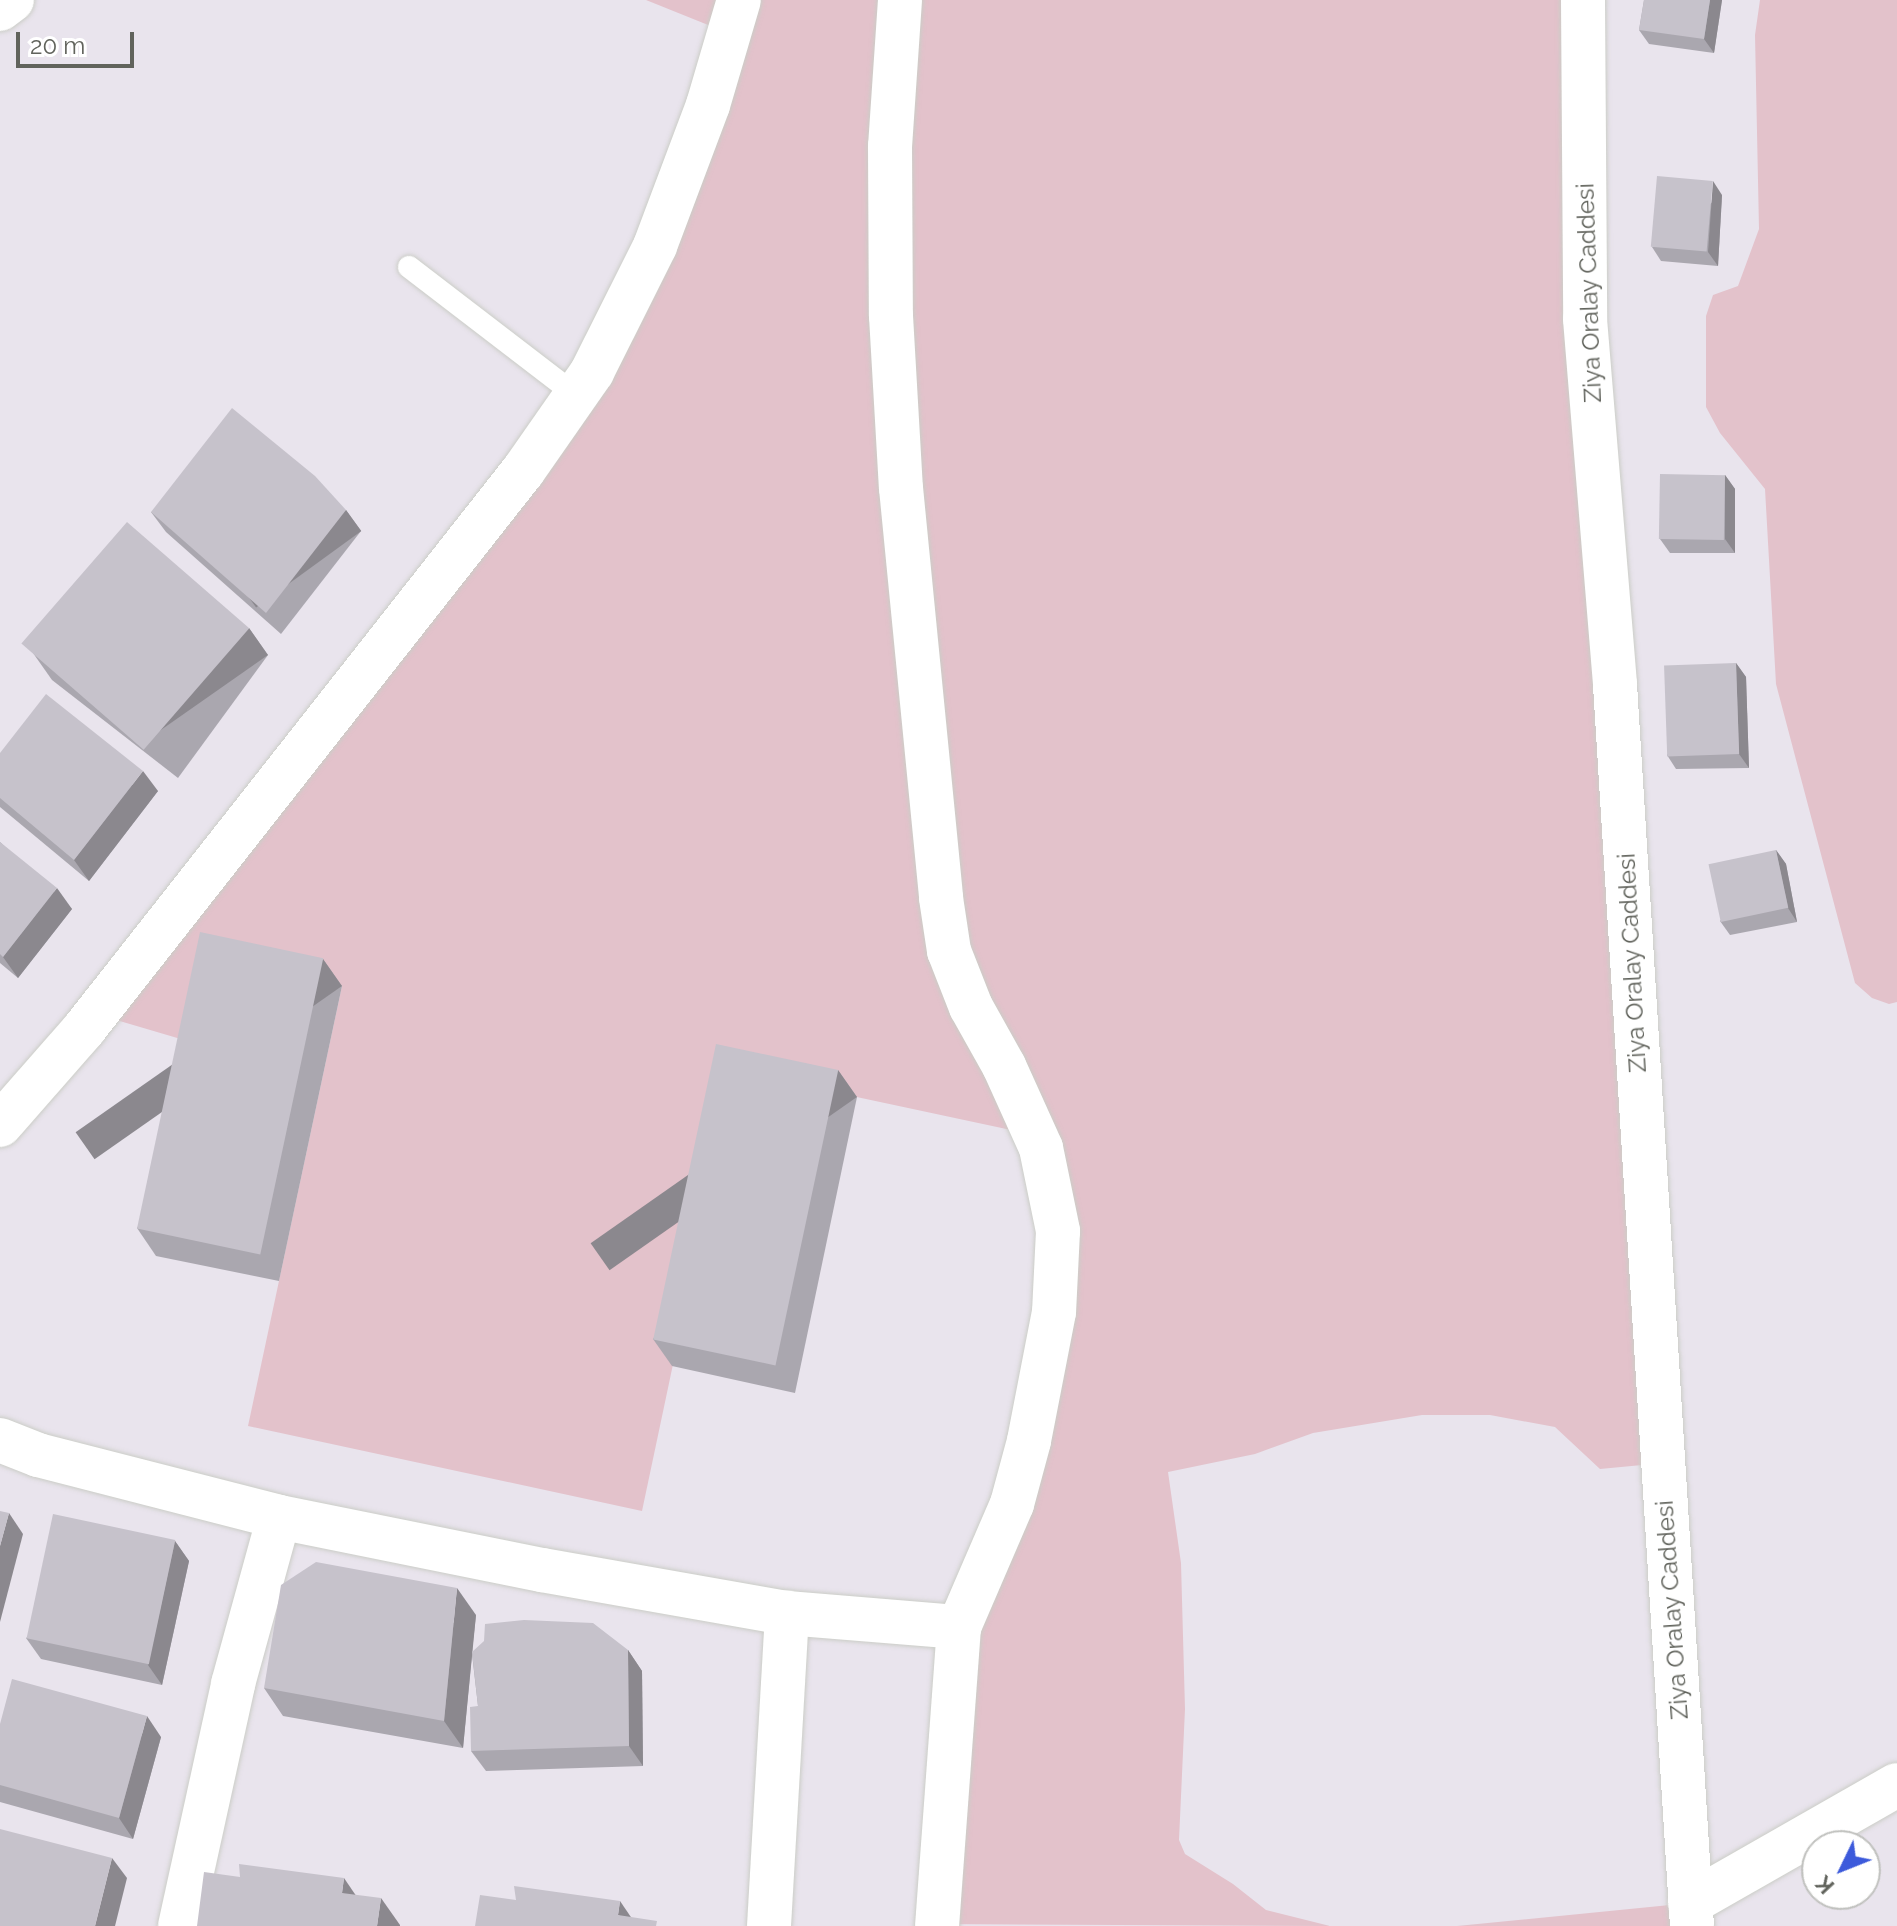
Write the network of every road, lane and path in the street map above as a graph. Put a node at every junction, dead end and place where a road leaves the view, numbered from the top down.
1 (12, 0) edge
2 (739, 0) edge
3 (900, 0) edge
4 (1583, 0) edge
5 (0, 9) edge
6 (409, 267) dead end
7 (576, 395) junction
8 (0, 1125) edge
9 (0, 1440) edge
10 (279, 1517) junction
11 (787, 1613) junction
12 (959, 1627) junction
13 (1897, 1785) edge
14 (1691, 1914) edge
15 (180, 1926) edge
16 (769, 1926) edge
17 (937, 1926) edge

1 - 5 street
2 - 7 street
3 - 12 street
4 - 14 street, Ziya Oralay Caddesi
6 - 7 lane
7 - 8 street
9 - 10 street
10 - 11 street
10 - 15 street
11 - 12 street
11 - 16 street
12 - 17 street
13 - 14 street

